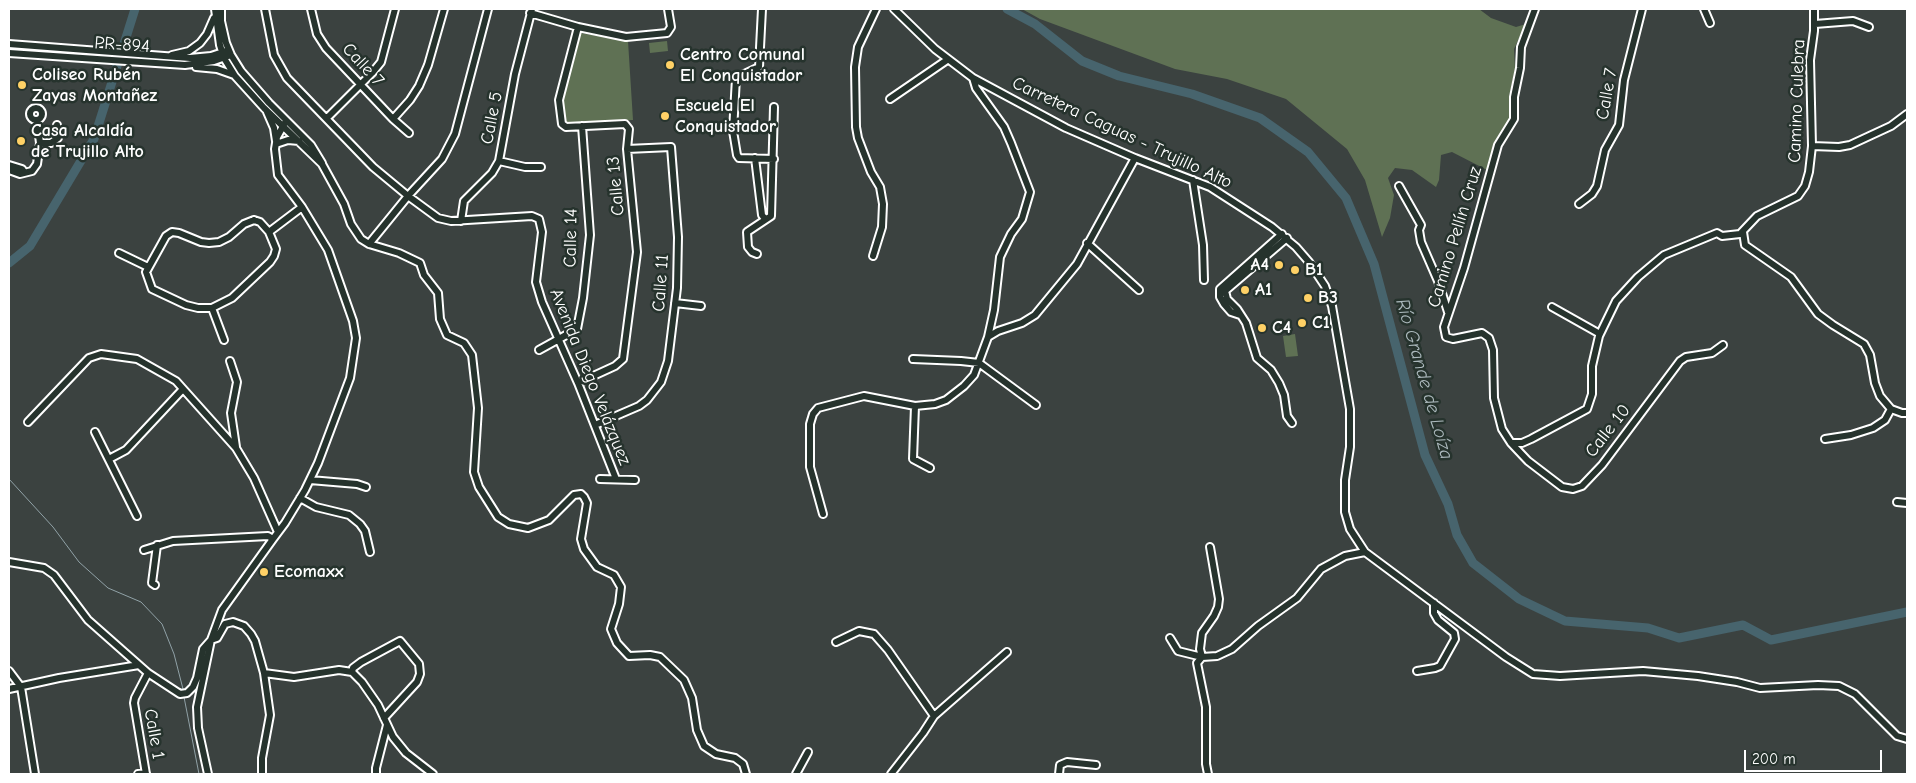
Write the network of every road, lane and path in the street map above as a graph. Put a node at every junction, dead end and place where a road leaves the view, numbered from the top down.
1 (217, 9) edge
2 (265, 9) edge
3 (311, 9) edge
4 (395, 9) edge
5 (444, 9) edge
6 (488, 9) edge
7 (668, 9) edge
8 (762, 9) edge
9 (876, 9) edge
10 (894, 9) edge
11 (1535, 9) edge
12 (1642, 9) edge
13 (1704, 9) edge
14 (1814, 9) edge
15 (531, 11) edge
16 (1710, 23) dead end
17 (1815, 24) junction
18 (578, 27) junction
19 (1869, 27) dead end
20 (9, 44) edge
21 (9, 53) edge
22 (226, 54) junction
23 (168, 56) junction
24 (948, 60) junction
25 (185, 65) junction
26 (235, 76) junction
27 (972, 78) junction
28 (360, 85) junction
29 (890, 98) dead end
30 (774, 107) dead end
31 (264, 108) junction
32 (1907, 114) edge
33 (327, 118) junction
34 (393, 119) junction
35 (37, 120) dead end
36 (285, 123) junction
37 (57, 125) dead end
38 (582, 126) junction
39 (409, 133) dead end
40 (299, 141) junction
41 (40, 143) junction
42 (276, 144) junction
43 (1812, 146) junction
44 (627, 150) junction
45 (755, 158) junction
46 (1135, 158) junction
47 (774, 159) junction
48 (499, 161) junction
49 (322, 164) junction
50 (9, 165) edge
51 (540, 167) dead end
52 (9, 170) edge
53 (24, 172) junction
54 (1193, 180) junction
55 (1399, 186) dead end
56 (408, 196) junction
57 (1579, 204) dead end
58 (302, 207) junction
59 (766, 219) junction
60 (462, 221) junction
61 (269, 232) junction
62 (1743, 232) junction
63 (1284, 236) junction
64 (1088, 243) junction
65 (369, 244) junction
66 (119, 253) dead end
67 (757, 254) dead end
68 (873, 256) dead end
69 (148, 266) junction
70 (1204, 280) dead end
71 (1140, 290) dead end
72 (675, 303) junction
73 (701, 306) dead end
74 (1552, 307) dead end
75 (212, 308) junction
76 (1448, 312) junction
77 (1600, 334) junction
78 (988, 337) junction
79 (224, 340) dead end
80 (560, 340) junction
81 (1723, 345) dead end
82 (540, 350) dead end
83 (913, 359) dead end
84 (230, 360) dead end
85 (979, 363) junction
86 (578, 383) junction
87 (183, 389) junction
88 (1036, 405) dead end
89 (915, 406) junction
90 (1891, 409) junction
91 (1907, 413) edge
92 (28, 422) dead end
93 (1292, 423) dead end
94 (595, 425) junction
95 (95, 432) dead end
96 (1825, 438) dead end
97 (1511, 443) junction
98 (236, 448) junction
99 (109, 459) junction
100 (930, 468) dead end
101 (600, 479) dead end
102 (616, 479) junction
103 (310, 480) junction
104 (635, 480) dead end
105 (366, 487) dead end
106 (300, 498) junction
107 (1897, 502) dead end
108 (1907, 503) edge
109 (823, 514) dead end
110 (137, 516) dead end
111 (278, 532) junction
112 (273, 538) junction
113 (157, 545) junction
114 (1210, 548) dead end
115 (144, 550) dead end
116 (370, 552) dead end
117 (1365, 552) junction
118 (9, 562) edge
119 (156, 585) dead end
120 (1434, 603) junction
121 (1170, 638) dead end
122 (211, 640) junction
123 (836, 642) dead end
124 (1007, 652) dead end
125 (1202, 657) junction
126 (140, 665) junction
127 (9, 671) edge
128 (1417, 671) dead end
129 (352, 672) junction
130 (148, 673) junction
131 (264, 673) junction
132 (21, 687) junction
133 (9, 689) edge
134 (934, 716) junction
135 (384, 718) junction
136 (387, 726) junction
137 (1907, 739) edge
138 (808, 752) dead end
139 (1096, 765) dead end
140 (146, 773) edge
141 (35, 774) edge
142 (138, 774) edge
143 (208, 774) edge
144 (262, 774) edge
145 (376, 774) edge
146 (433, 774) edge
147 (746, 774) edge
148 (796, 774) edge
149 (891, 774) edge
150 (1059, 774) edge
151 (1208, 774) edge

1 - 22 street
1 - 23 street
2 - 33 street, Avenida Diego Velázquez
3 - 28 street, Calle 7
4 - 28 street
5 - 34 street
6 - 56 street
7 - 18 street
8 - 45 street
9 - 68 street
10 - 24 street, Carretera Caguas - Trujillo Alto
11 - 76 street, Camino Pellín Cruz
12 - 57 street, Calle 7
13 - 16 street
14 - 17 street, Camino Culebra
15 - 18 street
15 - 48 street, Calle 5
17 - 19 street
17 - 43 street, Camino Culebra
18 - 38 street, Calle 13
20 - 23 street, PR-894 / PR-894
21 - 25 street, PR-894 / PR-894
22 - 23 street, PR-894 / PR-894
22 - 25 street, PR-894 / PR-894
22 - 26 street
22 - 36 street
24 - 27 street, Carretera Caguas - Trujillo Alto
24 - 29 street
25 - 26 street
26 - 31 street
27 - 46 street, Carretera Caguas - Trujillo Alto
27 - 78 street
28 - 33 street
28 - 34 street, Calle 7
30 - 47 street
31 - 36 street
31 - 42 street
32 - 43 street
33 - 56 street, Avenida Diego Velázquez
34 - 39 street, Calle 7
35 - 41 street
36 - 40 street
36 - 42 street
36 - 49 street
37 - 41 street
38 - 44 street, Calle 13
38 - 80 street, Calle 14
40 - 42 street
40 - 49 street
41 - 53 street
42 - 58 street
43 - 62 street, Camino Culebra
44 - 72 street, Calle 11
44 - 86 street, Calle 13
45 - 47 street
45 - 59 street
46 - 54 street, Carretera Caguas - Trujillo Alto
46 - 64 street
47 - 59 street
48 - 51 street
48 - 60 street, Calle 5
49 - 65 street
50 - 53 street
52 - 53 street
54 - 63 street, Carretera Caguas - Trujillo Alto
54 - 70 street
55 - 76 street
56 - 60 street, Avenida Diego Velázquez
56 - 65 street
58 - 61 street
58 - 103 street
59 - 67 street
60 - 80 street, Avenida Diego Velázquez
61 - 69 street
61 - 75 street
62 - 77 street
62 - 90 street
63 - 93 street
63 - 117 street, Carretera Caguas - Trujillo Alto
64 - 71 street
64 - 78 street
65 - 147 street
66 - 69 street
69 - 75 street
72 - 73 street
72 - 94 street, Calle 11
74 - 77 street
75 - 79 street
76 - 97 street, Camino Pellín Cruz
77 - 97 street
78 - 85 street
80 - 82 street, Calle 14
80 - 86 street, Avenida Diego Velázquez
81 - 97 street, Calle 10
83 - 85 street
84 - 98 street
85 - 88 street
85 - 89 street
86 - 94 street, Avenida Diego Velázquez
87 - 92 street
87 - 98 street
87 - 99 street
89 - 100 street
89 - 109 street
90 - 91 street
90 - 96 street
94 - 102 street, Avenida Diego Velázquez
95 - 99 street
98 - 111 street
99 - 110 street
101 - 102 street
102 - 104 street
103 - 105 street
103 - 106 street
106 - 111 street
106 - 116 street
107 - 108 street
111 - 112 street
112 - 113 street
112 - 122 street
113 - 115 street
113 - 119 street
114 - 125 street
117 - 120 street, Carretera Caguas - Trujillo Alto
117 - 125 street
118 - 126 street
120 - 128 street
120 - 137 street, Carretera Caguas - Trujillo Alto
121 - 125 street
122 - 130 street
122 - 131 street
122 - 143 street
123 - 134 street
124 - 134 street
125 - 151 street
126 - 130 street
126 - 132 street
127 - 132 street
129 - 131 street
129 - 135 street
129 - 135 street
130 - 140 street, Calle 1
131 - 144 street
132 - 133 street
132 - 141 street
134 - 149 street
135 - 136 street
136 - 145 street
136 - 146 street
138 - 148 street
139 - 150 street
140 - 142 street

